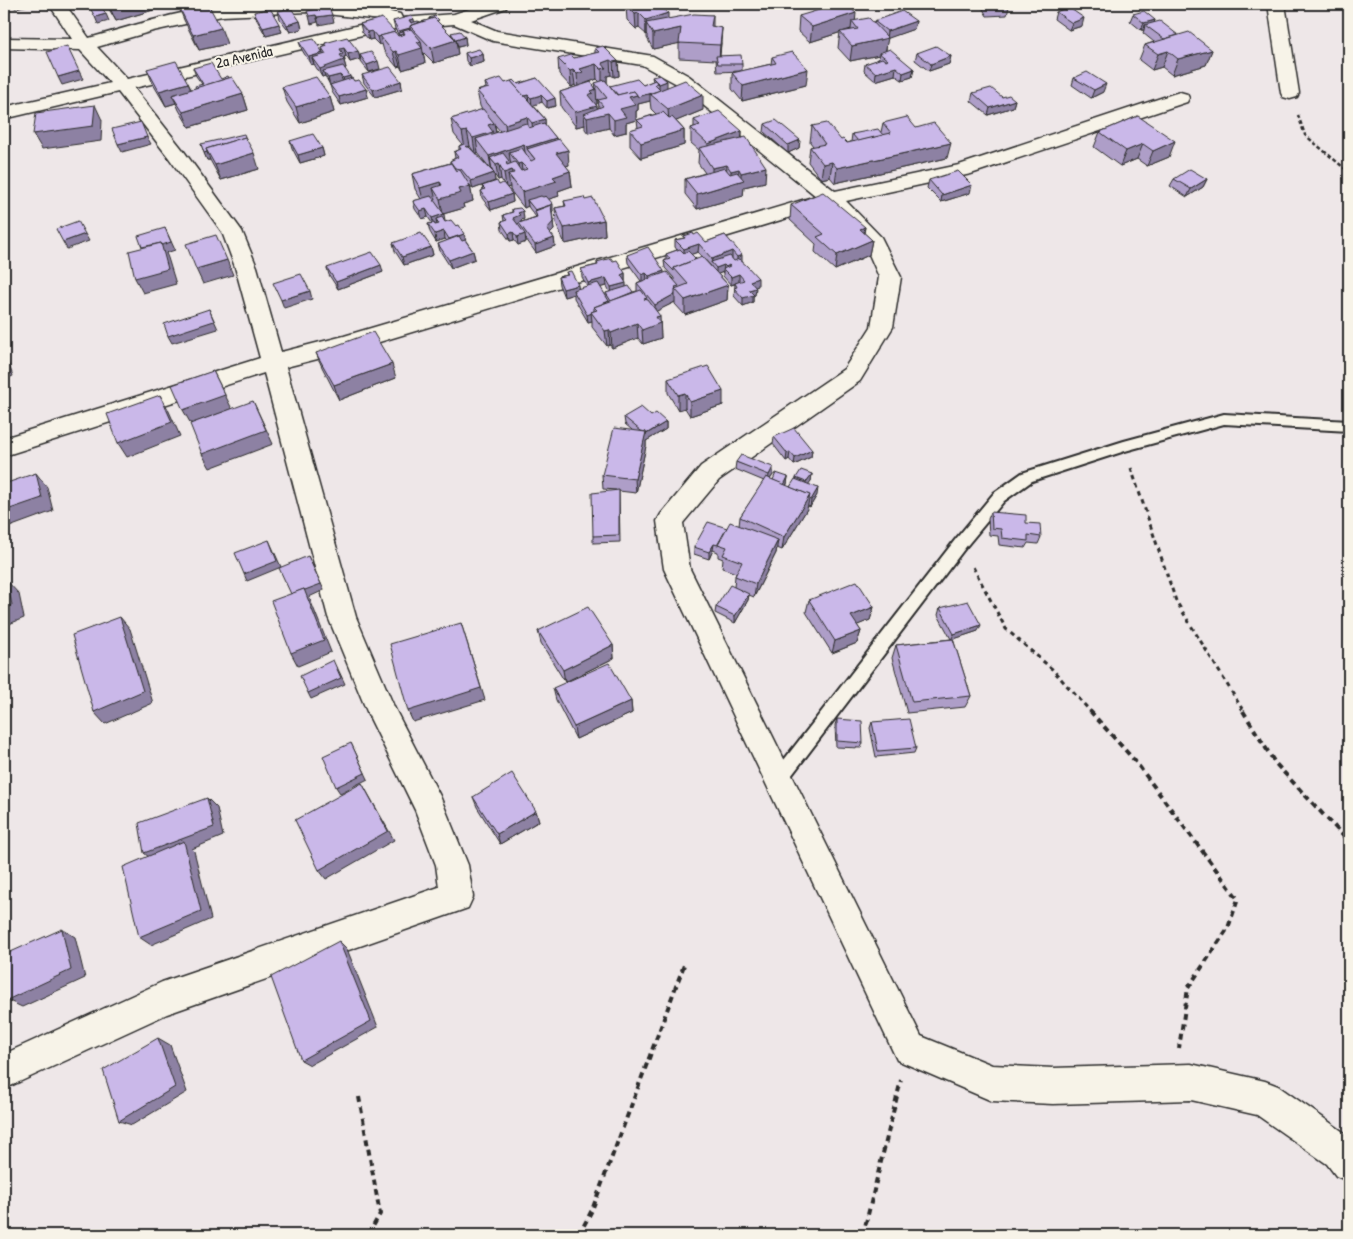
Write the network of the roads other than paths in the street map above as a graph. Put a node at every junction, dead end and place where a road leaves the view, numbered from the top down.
1 (57, 4) edge
2 (500, 4) edge
3 (1276, 4) edge
4 (456, 18) junction
5 (412, 22) junction
6 (4, 43) edge
7 (85, 45) junction
8 (123, 86) junction
9 (1290, 93) road end
10 (1180, 98) dead end
11 (4, 113) edge
12 (831, 198) junction
13 (273, 362) junction
14 (1349, 426) edge
15 (4, 447) edge
16 (779, 779) junction
17 (4, 1072) edge
18 (1349, 1163) edge

1 - 7 street
2 - 4 street, 2a Avenida
3 - 9 street
4 - 5 street, 2a Avenida
4 - 12 street
5 - 7 street
5 - 8 street, 2a Avenida
6 - 7 street
7 - 8 street
8 - 11 street, 2a Avenida
8 - 13 street
10 - 12 street
12 - 13 street
12 - 16 street
13 - 15 street
13 - 17 street
14 - 16 lane
16 - 18 street

